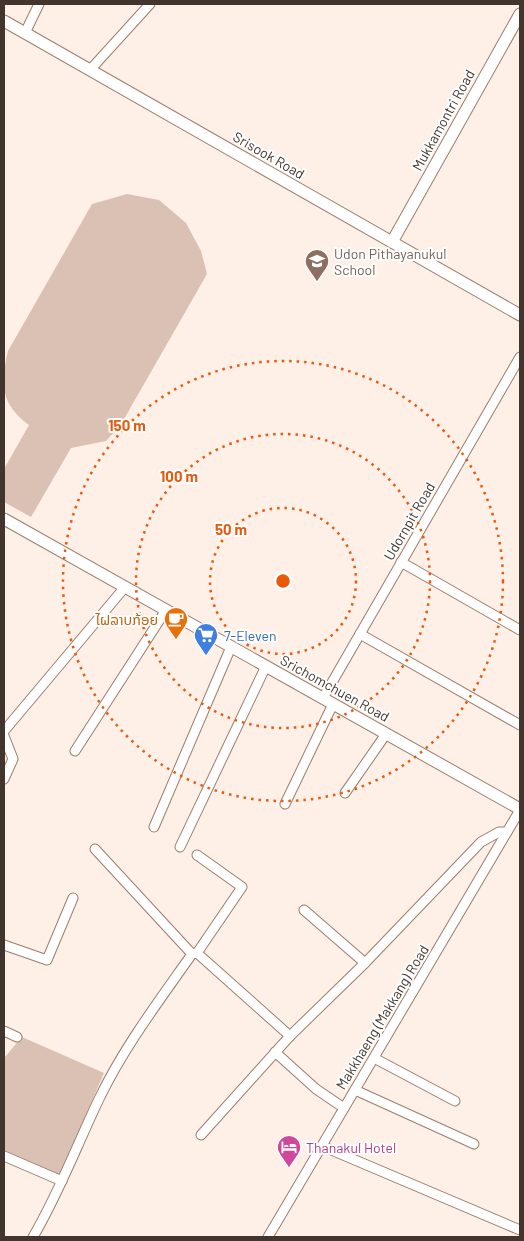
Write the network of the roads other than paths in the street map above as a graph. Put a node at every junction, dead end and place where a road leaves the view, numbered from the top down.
1 (40, 4) edge
2 (150, 4) edge
3 (520, 17) edge
4 (4, 21) edge
5 (25, 33) junction
6 (90, 70) junction
7 (392, 242) junction
8 (520, 315) edge
9 (520, 357) edge
10 (5, 522) edge
11 (401, 562) junction
12 (125, 587) junction
13 (166, 610) junction
14 (520, 630) edge
15 (360, 634) junction
16 (231, 647) junction
17 (266, 666) junction
18 (328, 701) junction
19 (520, 725) edge
20 (4, 731) edge
21 (386, 734) junction
22 (4, 736) edge
23 (75, 750) dead end
24 (4, 779) edge
25 (345, 793) dead end
26 (285, 804) dead end
27 (520, 810) edge
28 (154, 827) dead end
29 (507, 832) junction
30 (180, 847) dead end
31 (95, 848) dead end
32 (198, 855) dead end
33 (73, 898) dead end
34 (304, 910) dead end
35 (4, 945) edge
36 (195, 954) junction
37 (365, 963) junction
38 (4, 1031) edge
39 (290, 1036) junction
40 (17, 1037) dead end
41 (275, 1052) junction
42 (374, 1058) junction
43 (355, 1090) junction
44 (455, 1101) dead end
45 (344, 1108) junction
46 (201, 1136) dead end
47 (474, 1144) dead end
48 (322, 1146) junction
49 (4, 1156) edge
50 (62, 1181) junction
51 (520, 1230) edge
52 (33, 1237) edge
53 (268, 1237) edge

1 - 5 street
2 - 6 street
3 - 7 street, Mukkamontri Road
4 - 5 street, Srisook Road
5 - 6 street, Srisook Road
6 - 7 street, Srisook Road
7 - 8 street, Srisook Road
9 - 11 street, Udornpit Road
10 - 12 street, Srichomchuen Road
11 - 14 street
11 - 15 street, Udornpit Road
12 - 13 street, Srichomchuen Road
12 - 20 street
13 - 16 street, Srichomchuen Road
13 - 23 street
15 - 18 street, Udornpit Road
15 - 19 street
16 - 17 street, Srichomchuen Road
16 - 28 street
17 - 18 street, Srichomchuen Road
17 - 30 street
18 - 21 street, Srichomchuen Road
18 - 26 street, Udornpit Road
21 - 25 street
21 - 27 street, Srichomchuen Road
22 - 24 street
27 - 29 street, Makkhaeng (Makkang) Road
29 - 37 street
29 - 42 street, Makkhaeng (Makkang) Road
31 - 36 street
32 - 36 street
33 - 35 street
34 - 37 street
36 - 39 street
36 - 50 street
37 - 39 street
38 - 40 street
39 - 41 street
41 - 45 street
41 - 46 street
42 - 43 street, Makkhaeng (Makkang) Road
42 - 44 street
43 - 45 street, Makkhaeng (Makkang) Road
43 - 47 street
45 - 48 street, Makkhaeng (Makkang) Road
48 - 51 street
48 - 53 street, Makkhaeng (Makkang) Road
49 - 50 street
50 - 52 street

